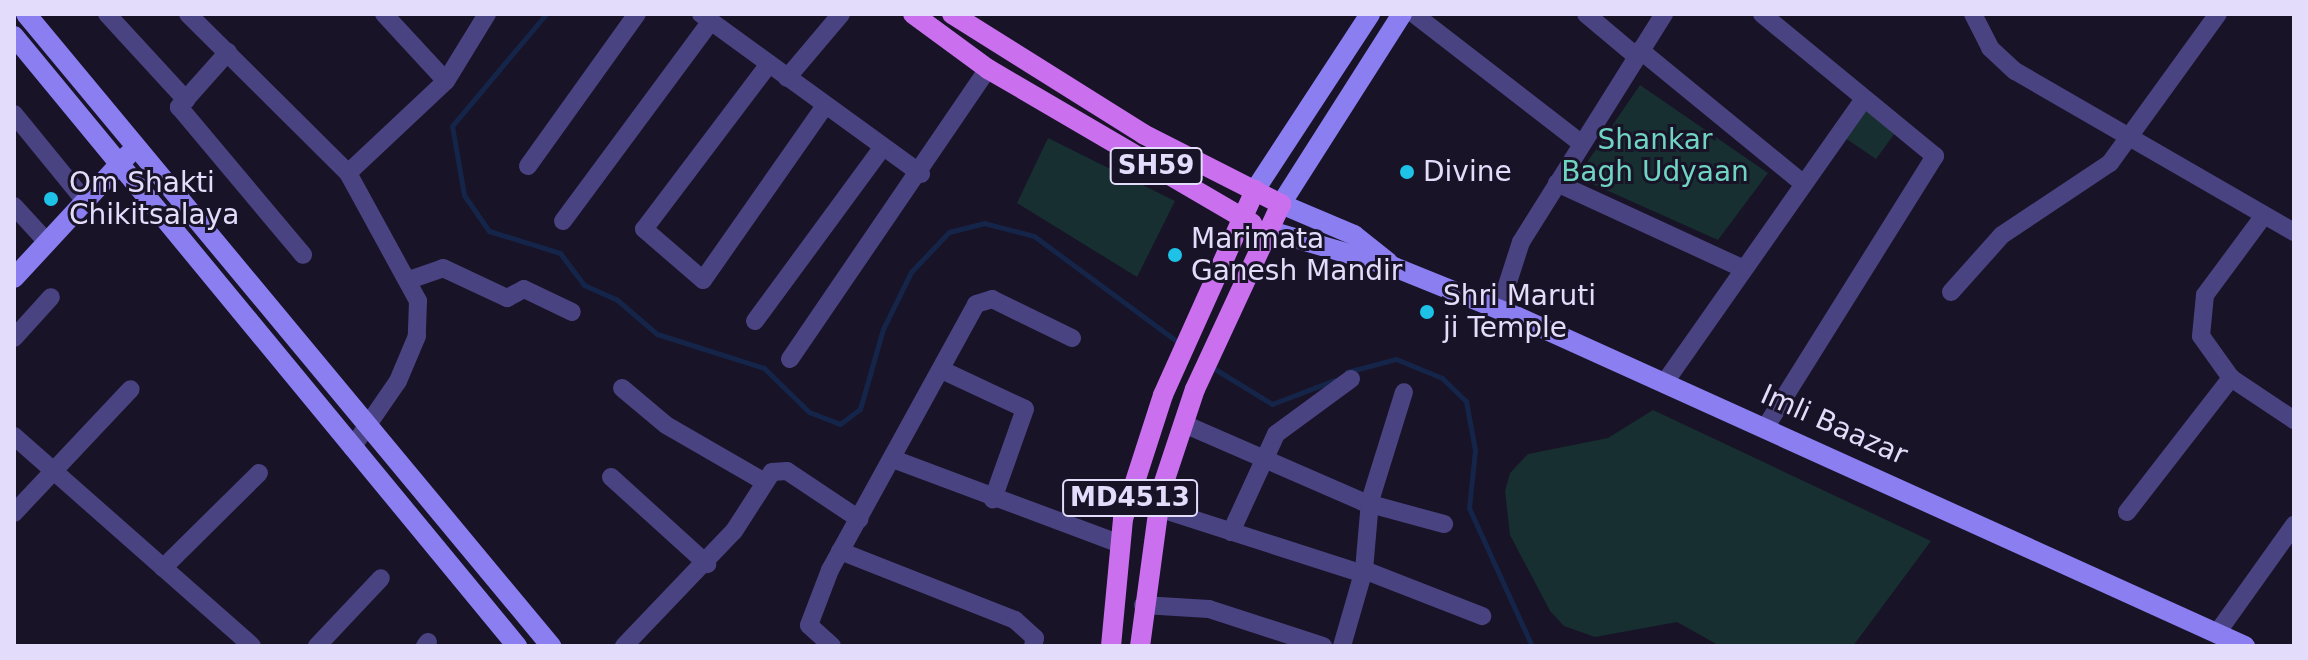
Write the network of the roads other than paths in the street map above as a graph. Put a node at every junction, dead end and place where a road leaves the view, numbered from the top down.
1 (26, 14) edge
2 (107, 14) edge
3 (188, 14) edge
4 (384, 14) edge
5 (487, 14) edge
6 (637, 14) edge
7 (841, 14) edge
8 (913, 14) edge
9 (952, 14) edge
10 (1370, 14) edge
11 (1402, 14) edge
12 (1414, 14) edge
13 (1586, 14) edge
14 (1664, 14) edge
15 (1762, 14) edge
16 (1973, 14) edge
17 (2218, 14) edge
18 (706, 18) edge
19 (14, 36) edge
20 (228, 52) junction
21 (1638, 53) junction
22 (769, 64) junction
23 (988, 69) junction
24 (787, 78) junction
25 (446, 81) junction
26 (1864, 99) junction
27 (186, 100) junction
28 (824, 107) junction
29 (14, 114) edge
30 (2128, 136) junction
31 (1581, 143) junction
32 (883, 147) junction
33 (127, 156) junction
34 (528, 166) dead end
35 (348, 173) junction
36 (921, 174) junction
37 (1801, 182) junction
38 (1557, 183) junction
39 (1255, 190) junction
40 (85, 201) junction
41 (1281, 204) junction
42 (14, 206) edge
43 (1241, 217) junction
44 (2262, 218) junction
45 (563, 221) dead end
46 (1267, 230) junction
47 (2294, 232) edge
48 (47, 242) junction
49 (303, 255) dead end
50 (1394, 267) junction
51 (1740, 267) junction
52 (14, 278) edge
53 (409, 280) junction
54 (1951, 292) dead end
55 (51, 297) dead end
56 (1499, 310) junction
57 (572, 312) dead end
58 (755, 321) dead end
59 (14, 338) edge
60 (1072, 338) dead end
61 (790, 359) dead end
62 (944, 371) junction
63 (2231, 378) junction
64 (1351, 379) dead end
65 (1665, 382) junction
66 (622, 388) dead end
67 (131, 389) dead end
68 (1404, 392) dead end
69 (2294, 420) edge
70 (1184, 424) junction
71 (1766, 426) junction
72 (367, 433) junction
73 (14, 436) edge
74 (352, 448) junction
75 (1260, 455) junction
76 (893, 459) junction
77 (53, 471) junction
78 (259, 473) dead end
79 (611, 477) dead end
80 (763, 481) junction
81 (993, 499) junction
82 (1370, 501) junction
83 (1158, 508) junction
84 (2127, 512) dead end
85 (14, 513) edge
86 (859, 519) junction
87 (1444, 524) dead end
88 (2294, 525) edge
89 (1231, 532) junction
90 (1120, 544) junction
91 (840, 551) junction
92 (707, 564) junction
93 (163, 568) junction
94 (1363, 572) junction
95 (381, 578) dead end
96 (1143, 605) junction
97 (1482, 616) dead end
98 (2217, 633) junction
99 (252, 646) edge
100 (317, 646) edge
101 (517, 646) edge
102 (551, 646) edge
103 (624, 646) edge
104 (832, 646) edge
105 (1033, 646) edge
106 (1111, 646) edge
107 (1140, 646) edge
108 (1323, 646) edge
109 (1342, 646) edge
110 (2245, 646) edge

1 - 33 main road
2 - 27 street
3 - 20 street
4 - 25 street
5 - 25 street
6 - 34 street
7 - 24 street
8 - 23 main road, SH59
9 - 39 main road, SH59
10 - 39 main road
11 - 41 main road
12 - 31 street
13 - 21 street
14 - 21 street
15 - 26 street
16 - 30 street
17 - 30 street
18 - 22 street
18 - 45 street
19 - 33 main road
20 - 27 street
20 - 35 street
21 - 31 street
21 - 37 street
22 - 24 street
22 - 28 street
23 - 36 street
23 - 43 main road, SH59
24 - 28 street
25 - 35 street
26 - 37 street
26 - 71 street
27 - 49 street
28 - 32 street
29 - 40 street
30 - 44 street
30 - 54 street
31 - 38 street
32 - 36 street
32 - 58 street
33 - 40 main road
33 - 72 main road
33 - 74 main road
35 - 53 street
36 - 61 street
37 - 51 street
38 - 51 street
38 - 56 street
39 - 41 main road, SH59
39 - 43 main road
40 - 48 main road
41 - 46 main road
41 - 50 main road
42 - 48 street
43 - 46 main road, SH59
43 - 90 main road, MD4513
44 - 47 street
44 - 63 street
46 - 50 main road
46 - 70 main road, MD4513
48 - 52 main road
50 - 56 main road, Imli Baazar
51 - 65 street
53 - 57 street
53 - 72 street
55 - 59 street
56 - 65 main road, Imli Baazar
60 - 62 street
62 - 76 street
62 - 81 street
63 - 69 street
63 - 84 street
64 - 75 street
65 - 71 main road, Imli Baazar
66 - 80 street
67 - 77 street
68 - 82 street
70 - 75 street
70 - 83 main road, MD4513
71 - 98 main road, Imli Baazar
72 - 74 street
72 - 102 main road
73 - 77 street
74 - 101 main road
75 - 82 street
75 - 89 street
76 - 81 street
76 - 86 street
77 - 85 street
77 - 93 street
78 - 93 street
79 - 92 street
80 - 86 street
80 - 92 street
81 - 90 street
82 - 87 street
82 - 94 street
83 - 89 street
83 - 96 main road, MD4513
86 - 91 street
88 - 98 street
89 - 94 street
90 - 106 main road, MD4513
91 - 104 street
91 - 105 street
92 - 103 street
93 - 99 street
94 - 97 street
94 - 109 street
95 - 100 street
96 - 107 main road, MD4513
96 - 108 street
98 - 110 main road, Imli Baazar

